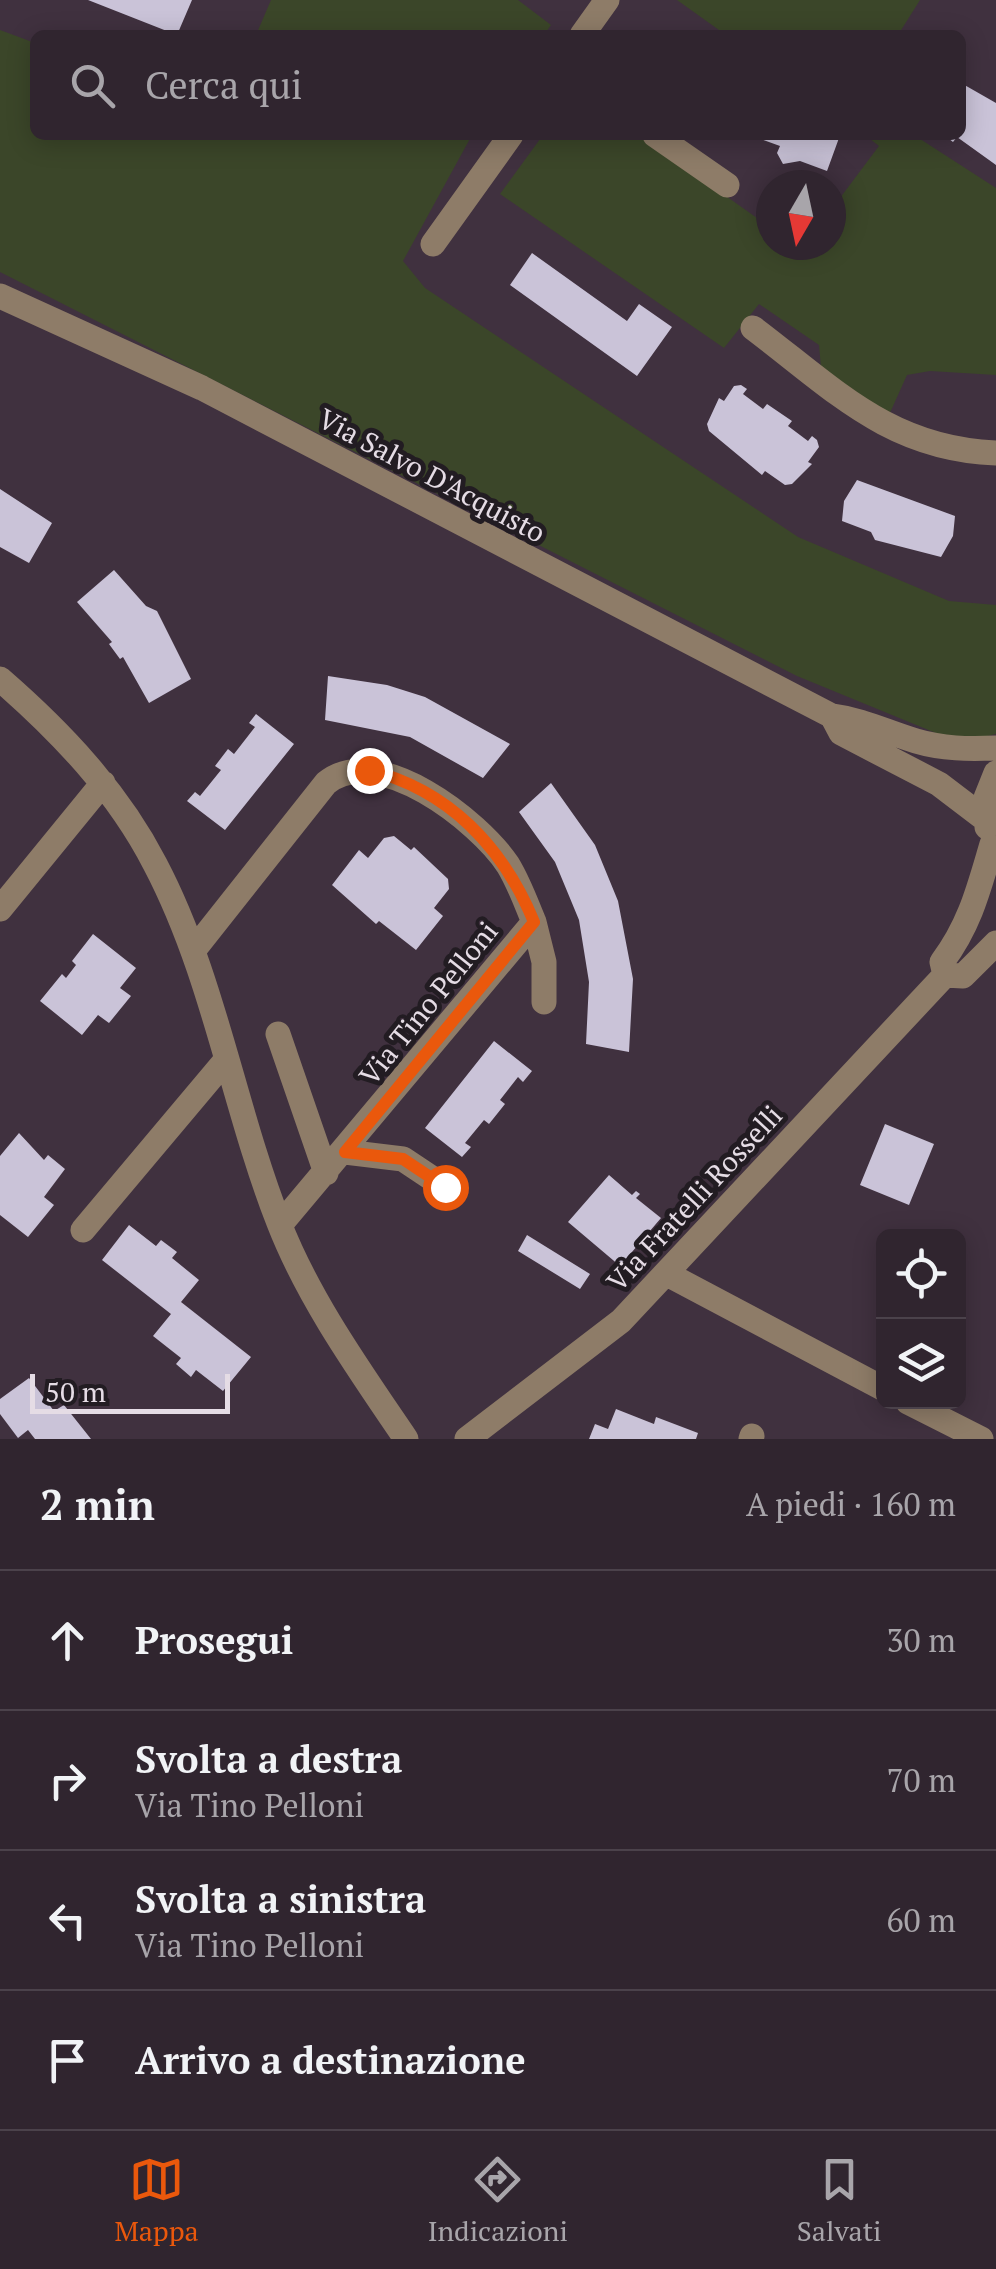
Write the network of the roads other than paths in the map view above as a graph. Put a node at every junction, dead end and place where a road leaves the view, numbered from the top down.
1 (607, 0) edge
2 (586, 30) edge
3 (507, 140) edge
4 (662, 140) edge
5 (726, 185) dead end
6 (433, 244) dead end
7 (0, 296) edge
8 (754, 328) dead end
9 (996, 453) edge
10 (0, 679) edge
11 (832, 716) junction
12 (996, 748) edge
13 (996, 773) edge
14 (103, 783) junction
15 (991, 838) edge
16 (0, 909) edge
17 (534, 922) junction
18 (996, 943) edge
19 (192, 950) junction
20 (945, 976) junction
21 (544, 1002) dead end
22 (278, 1034) dead end
23 (226, 1060) junction
24 (345, 1152) junction
25 (326, 1173) junction
26 (445, 1187) dead end
27 (280, 1225) junction
28 (84, 1230) dead end
29 (667, 1274) junction
30 (876, 1385) edge
31 (922, 1409) edge
32 (406, 1439) edge
33 (466, 1439) edge
34 (981, 1439) edge

1 - 2 street
3 - 6 street
4 - 5 street
7 - 11 street, Via Salvo D'Acquisto
8 - 9 street
10 - 14 street
11 - 12 street, Via Salvo D'Acquisto
11 - 15 street, Via Salvo D'Acquisto
13 - 15 street, Via Fratelli Rosselli
14 - 16 street
14 - 19 street
15 - 20 street, Via Fratelli Rosselli
17 - 19 street, Via Tino Pelloni
17 - 21 street
17 - 24 street, Via Tino Pelloni
18 - 20 street, Via Fratelli Rosselli
19 - 23 street
20 - 29 street, Via Fratelli Rosselli
22 - 25 street
23 - 27 street
23 - 28 street
24 - 25 street, Via Tino Pelloni
24 - 26 street
25 - 27 street, Via Tino Pelloni
27 - 32 street
29 - 30 street
29 - 33 street, Via Fratelli Rosselli
31 - 34 street

